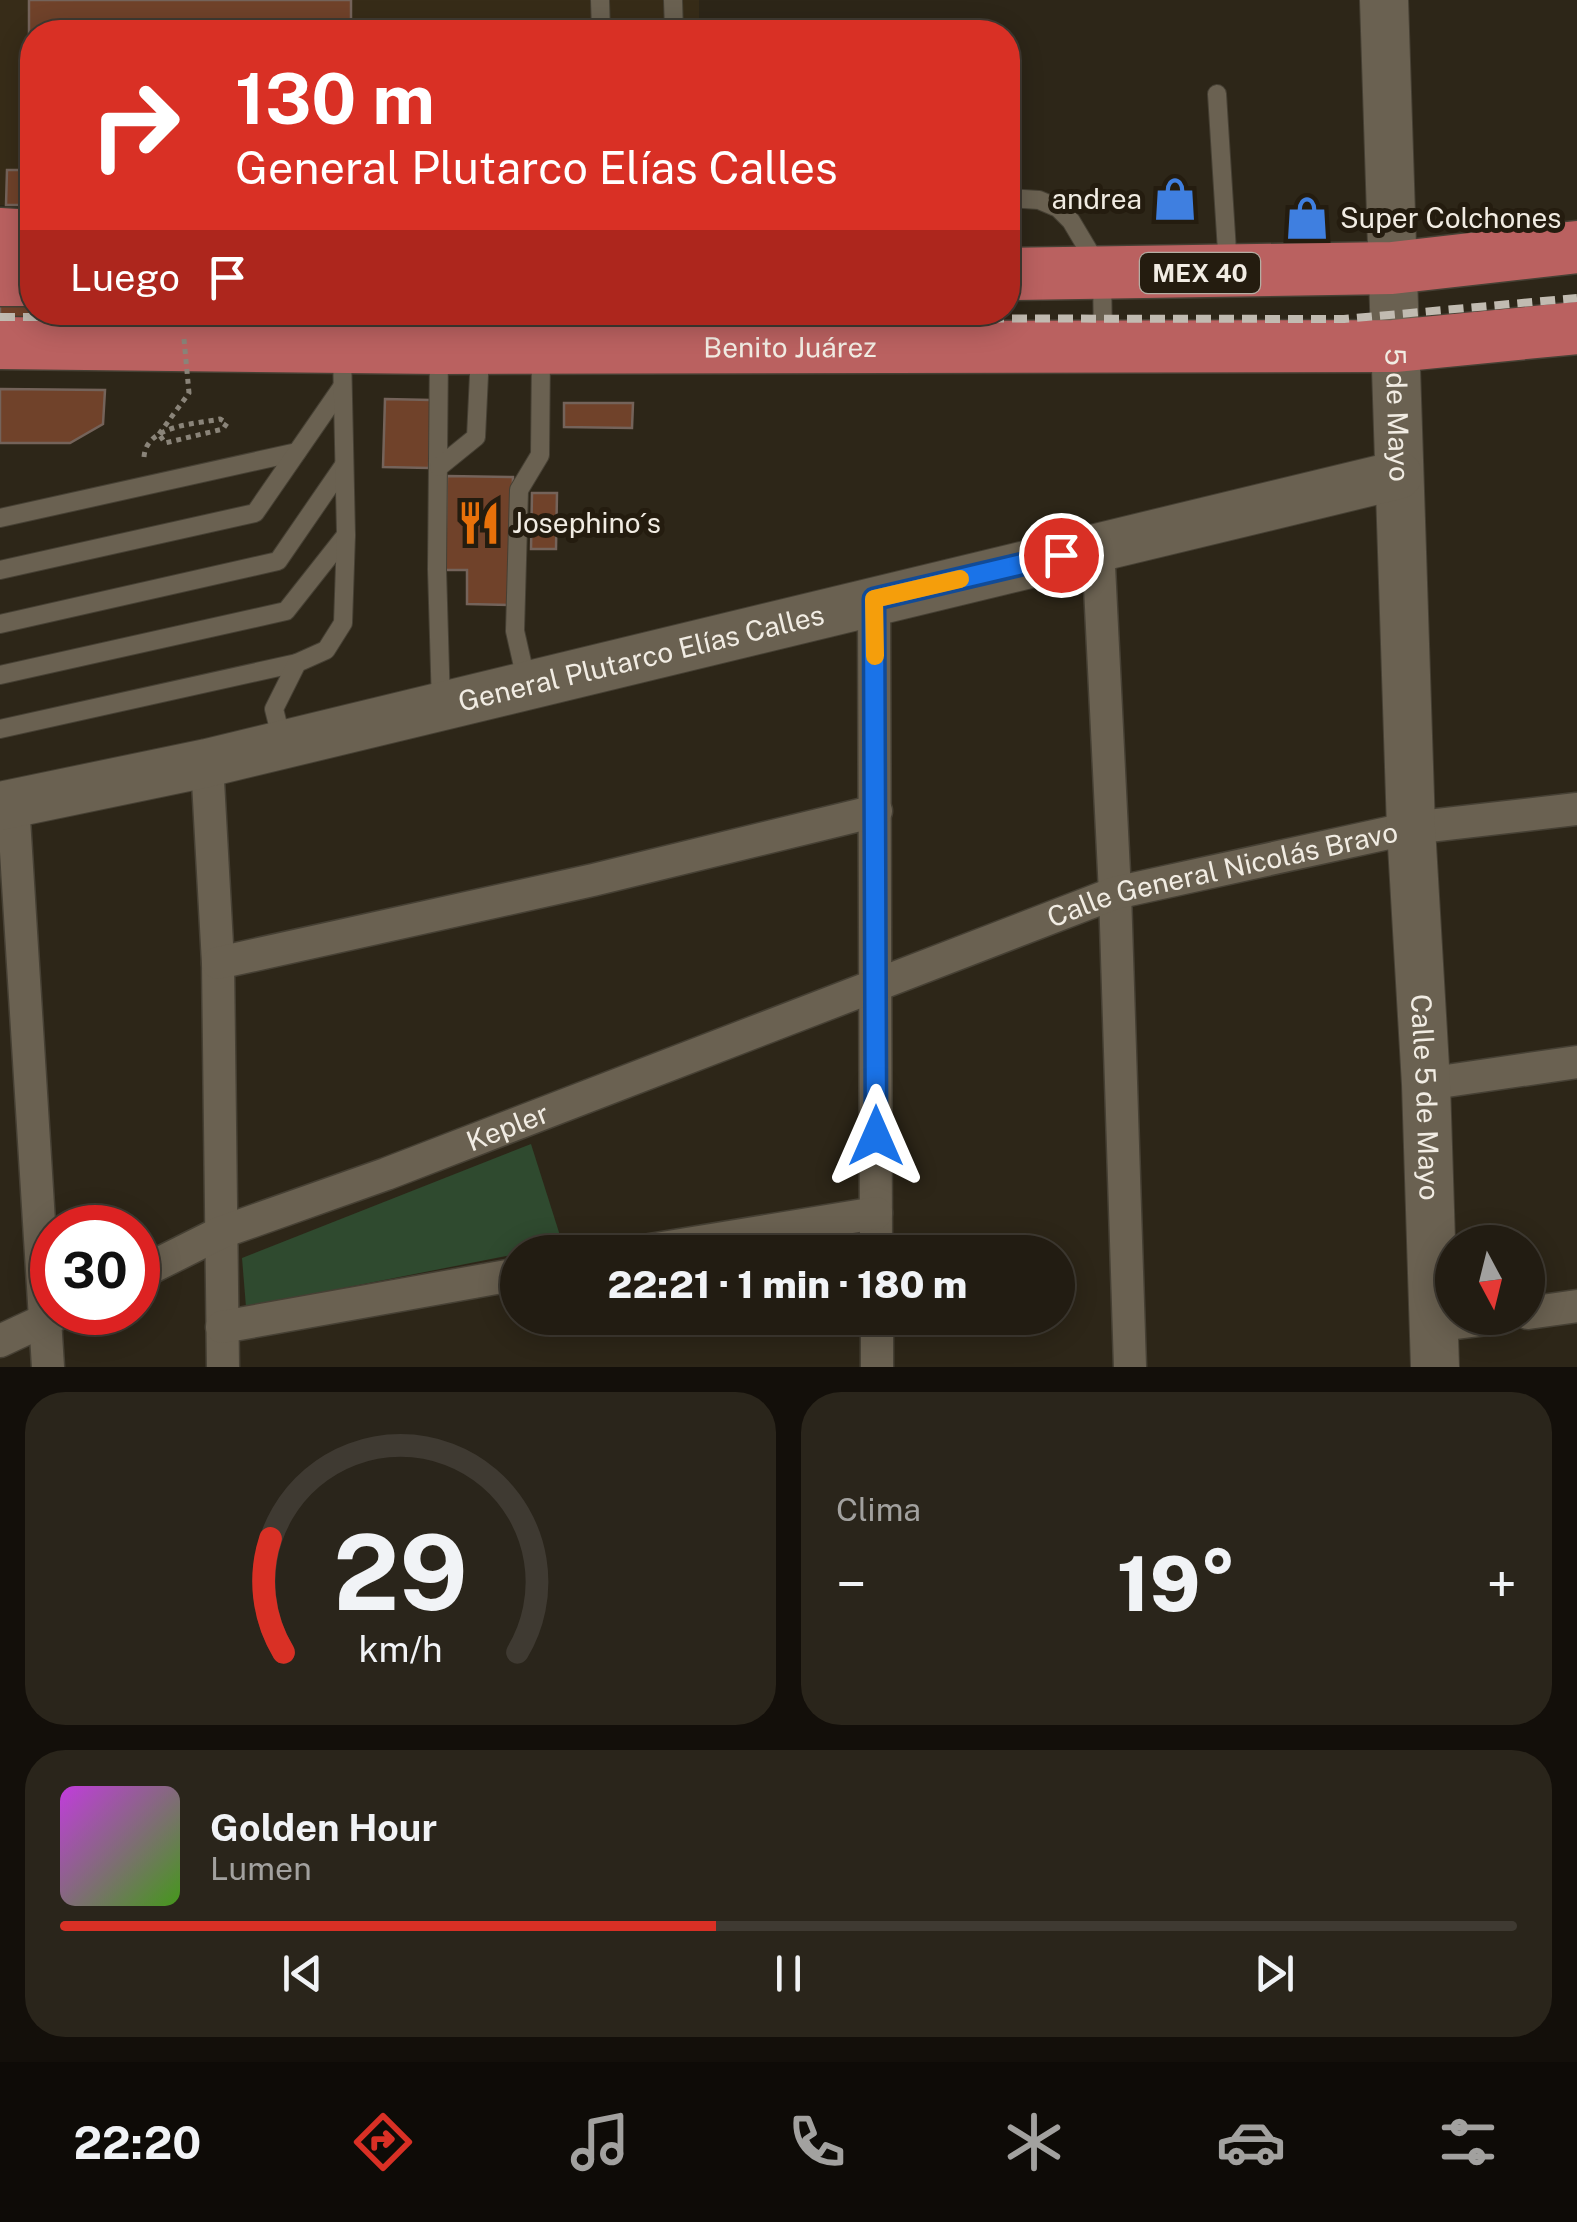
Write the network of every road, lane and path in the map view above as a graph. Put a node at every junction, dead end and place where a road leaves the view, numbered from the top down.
1 (1384, 0) edge
2 (1217, 94) dead end
3 (1020, 199) edge
4 (1577, 247) edge
5 (1392, 268) junction
6 (1102, 273) junction
7 (1229, 273) junction
8 (1020, 274) edge
9 (1019, 325) edge
10 (1577, 328) edge
11 (164, 342) junction
12 (0, 344) edge
13 (1021, 345) junction
14 (1103, 346) junction
15 (1394, 346) junction
16 (460, 348) junction
17 (542, 348) junction
18 (0, 363) edge
19 (342, 367) junction
20 (298, 452) junction
21 (144, 456) dead end
22 (344, 465) junction
23 (438, 466) junction
24 (1398, 475) junction
25 (0, 518) edge
26 (346, 534) junction
27 (1098, 546) junction
28 (0, 570) edge
29 (874, 599) junction
30 (0, 624) edge
31 (297, 663) junction
32 (0, 675) edge
33 (526, 684) junction
34 (441, 705) junction
35 (0, 730) edge
36 (283, 743) junction
37 (207, 762) junction
38 (7, 805) edge
39 (1577, 809) edge
40 (876, 811) junction
41 (1411, 828) junction
42 (1116, 893) junction
43 (218, 962) junction
44 (876, 982) junction
45 (1577, 1062) edge
46 (1426, 1084) junction
47 (43, 1205) edge
48 (876, 1212) junction
49 (222, 1232) junction
50 (739, 1235) edge
51 (876, 1235) edge
52 (160, 1263) edge
53 (500, 1277) edge
54 (1577, 1306) edge
55 (1545, 1311) edge
56 (30, 1327) edge
57 (222, 1327) junction
58 (51, 1335) edge
59 (876, 1335) edge
60 (1458, 1335) edge
61 (0, 1341) edge
62 (1434, 1346) edge
63 (48, 1367) edge
64 (223, 1367) edge
65 (877, 1367) edge
66 (1130, 1367) edge

1 - 5 street, 5 de Mayo
2 - 7 lane
3 - 6 lane
4 - 5 main road, MEX 40
5 - 7 main road, MEX 40
5 - 15 street, 5 de Mayo
6 - 7 main road, MEX 40
6 - 8 main road, MEX 40
6 - 14 lane
9 - 13 main road
10 - 15 main road, Benito Juárez
11 - 12 main road, Benito Juárez
11 - 18 main road
11 - 19 main road, Benito Juárez
11 - 21 path, bridge
13 - 14 main road, Benito Juárez
13 - 17 main road, Benito Juárez
14 - 15 main road, Benito Juárez
15 - 24 street, 5 de Mayo
16 - 17 main road, Benito Juárez
16 - 19 main road, Benito Juárez
16 - 23 lane
16 - 23 lane
17 - 33 lane
19 - 20 lane
19 - 22 lane
20 - 25 lane
20 - 28 lane
22 - 26 lane
22 - 30 lane
23 - 34 lane
24 - 27 street, General Plutarco Elías Calles
24 - 41 street, 5 de Mayo
26 - 31 lane
26 - 32 lane
27 - 29 street, General Plutarco Elías Calles
27 - 42 street
29 - 33 street, General Plutarco Elías Calles
29 - 40 street
31 - 35 lane
31 - 36 lane
33 - 34 street, General Plutarco Elías Calles
34 - 36 street, General Plutarco Elías Calles
36 - 37 street, General Plutarco Elías Calles
37 - 38 street, General Plutarco Elías Calles
37 - 43 street
38 - 47 street
39 - 41 street, Calle General Nicolás Bravo
40 - 43 street
40 - 44 street
41 - 42 street, Calle General Nicolás Bravo
41 - 46 street, Calle 5 de Mayo
42 - 44 street, Calle General Nicolás Bravo
42 - 66 street
43 - 49 street
44 - 48 street
44 - 49 street, Kepler
45 - 46 street
46 - 62 street, Calle 5 de Mayo
48 - 50 street
48 - 51 street
49 - 52 street, Kepler
49 - 57 street
53 - 57 street
54 - 55 street
56 - 61 street
57 - 64 street
58 - 63 street
59 - 65 street
60 - 62 street

